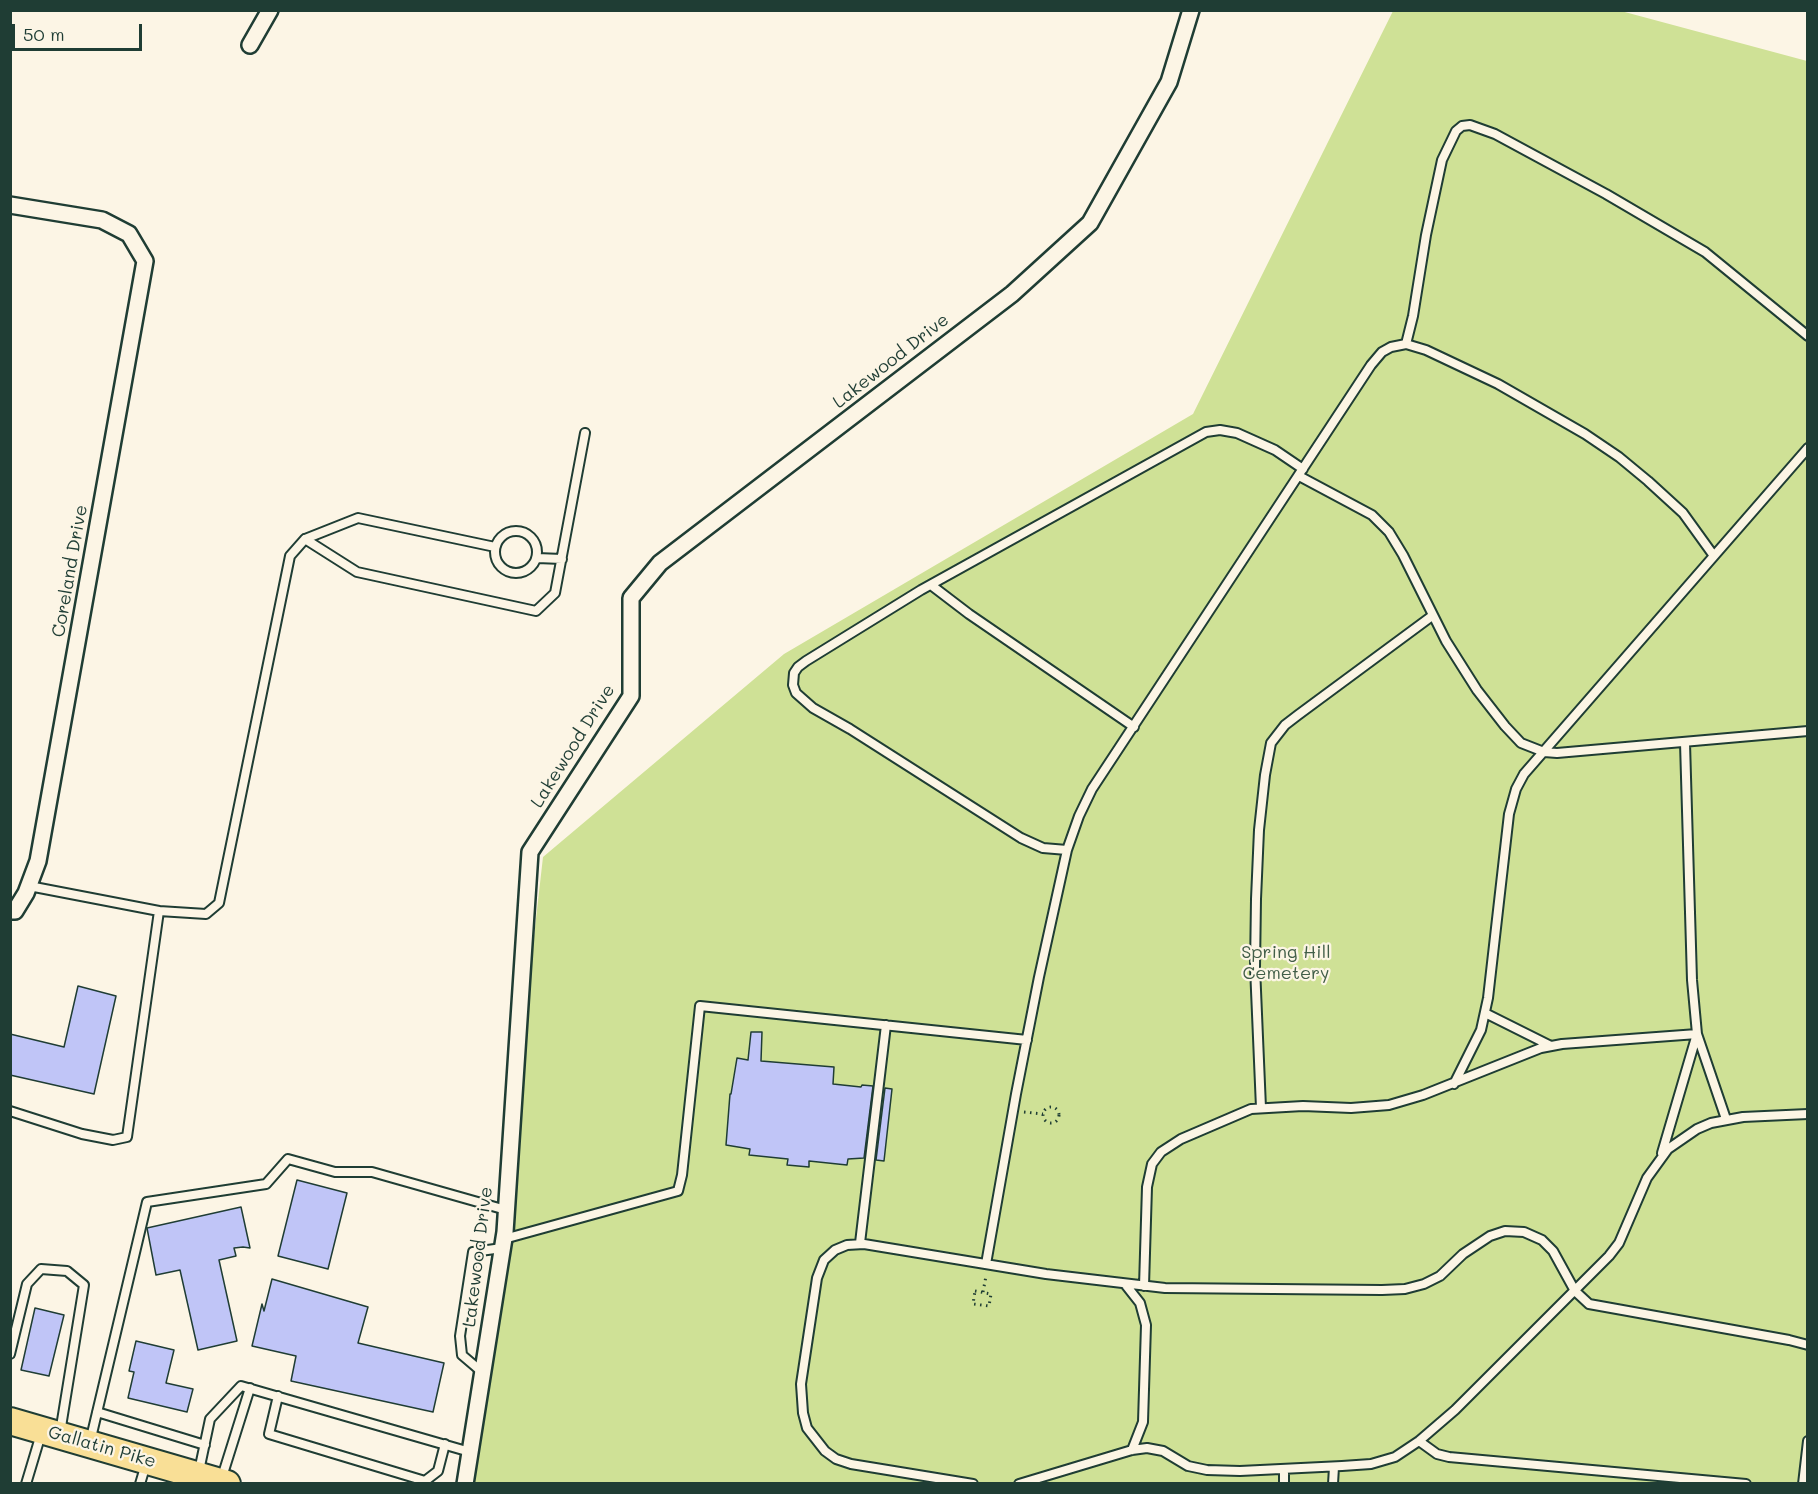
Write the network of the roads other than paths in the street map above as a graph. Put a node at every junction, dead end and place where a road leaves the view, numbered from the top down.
1 (270, 10) edge
2 (1191, 10) edge
3 (250, 45) dead end
4 (10, 205) edge
5 (1808, 336) edge
6 (1406, 344) junction
7 (585, 433) dead end
8 (1808, 448) edge
9 (1301, 472) junction
10 (305, 539) junction
11 (495, 547) junction
12 (1714, 555) junction
13 (537, 558) junction
14 (562, 559) junction
15 (931, 585) junction
16 (1432, 616) junction
17 (1134, 727) junction
18 (1808, 731) edge
19 (1685, 743) junction
20 (1544, 752) junction
21 (1067, 850) junction
22 (29, 886) junction
23 (10, 911) edge
24 (159, 911) junction
25 (1485, 1013) junction
26 (886, 1025) junction
27 (1697, 1034) junction
28 (1027, 1040) junction
29 (1551, 1046) junction
30 (1454, 1084) junction
31 (1261, 1108) junction
32 (10, 1111) edge
33 (1808, 1114) edge
34 (1726, 1119) junction
35 (1661, 1158) junction
36 (506, 1210) junction
37 (503, 1243) junction
38 (860, 1244) junction
39 (986, 1265) junction
40 (1125, 1284) junction
41 (1144, 1286) junction
42 (1575, 1292) junction
43 (1808, 1345) edge
44 (10, 1354) edge
45 (483, 1373) junction
46 (250, 1388) junction
47 (278, 1396) junction
48 (97, 1412) junction
49 (10, 1421) edge
50 (51, 1432) junction
51 (1419, 1441) junction
52 (1808, 1441) edge
53 (90, 1443) junction
54 (445, 1444) junction
55 (205, 1445) junction
56 (1132, 1450) junction
57 (470, 1452) junction
58 (1334, 1467) junction
59 (1284, 1469) junction
60 (144, 1472) edge
61 (215, 1480) edge
62 (26, 1484) edge
63 (465, 1484) edge
64 (973, 1484) edge
65 (1019, 1484) edge
66 (1284, 1484) edge
67 (1333, 1484) edge
68 (1746, 1484) edge
69 (1803, 1484) edge

1 - 3 street
2 - 36 street, Lakewood Drive
4 - 22 street, Coreland Drive
5 - 6 lane
6 - 9 lane
6 - 12 lane
7 - 14 lane
8 - 12 lane
9 - 15 lane
9 - 16 lane
9 - 17 lane
10 - 11 lane
10 - 14 lane
10 - 24 lane
11 - 13 lane
11 - 13 lane
12 - 20 lane
13 - 14 lane
15 - 17 lane
15 - 21 lane
16 - 20 lane
16 - 31 lane
17 - 21 lane
18 - 19 lane
19 - 20 lane
19 - 27 lane
20 - 25 lane
21 - 28 lane
22 - 23 street, Coreland Drive
22 - 24 lane
24 - 32 lane
25 - 29 lane
25 - 30 lane
26 - 28 lane
26 - 37 lane
26 - 38 lane
27 - 29 lane
27 - 34 lane
27 - 35 lane
28 - 39 lane
29 - 30 lane
30 - 31 lane
31 - 41 lane
33 - 34 lane
34 - 35 lane
35 - 42 lane
36 - 37 street, Lakewood Drive
36 - 48 lane
37 - 45 street, Lakewood Drive
37 - 45 lane
38 - 39 lane
38 - 64 lane
39 - 40 lane
40 - 41 lane
40 - 56 lane
41 - 42 lane
42 - 43 lane
42 - 51 lane
44 - 50 lane
45 - 57 street, Lakewood Drive
46 - 47 lane
46 - 55 lane
46 - 61 lane
47 - 54 lane
47 - 54 lane
48 - 53 lane
48 - 55 lane
49 - 50 main road, Gallatin Pike
50 - 53 main road, Gallatin Pike
50 - 62 lane
51 - 58 lane
51 - 68 lane
52 - 69 lane
53 - 60 main road, Gallatin Pike
54 - 57 lane
55 - 61 lane
56 - 59 lane
56 - 65 lane
57 - 63 street, Lakewood Drive
58 - 59 lane
58 - 67 lane
59 - 66 lane
60 - 61 main road, Gallatin Pike

